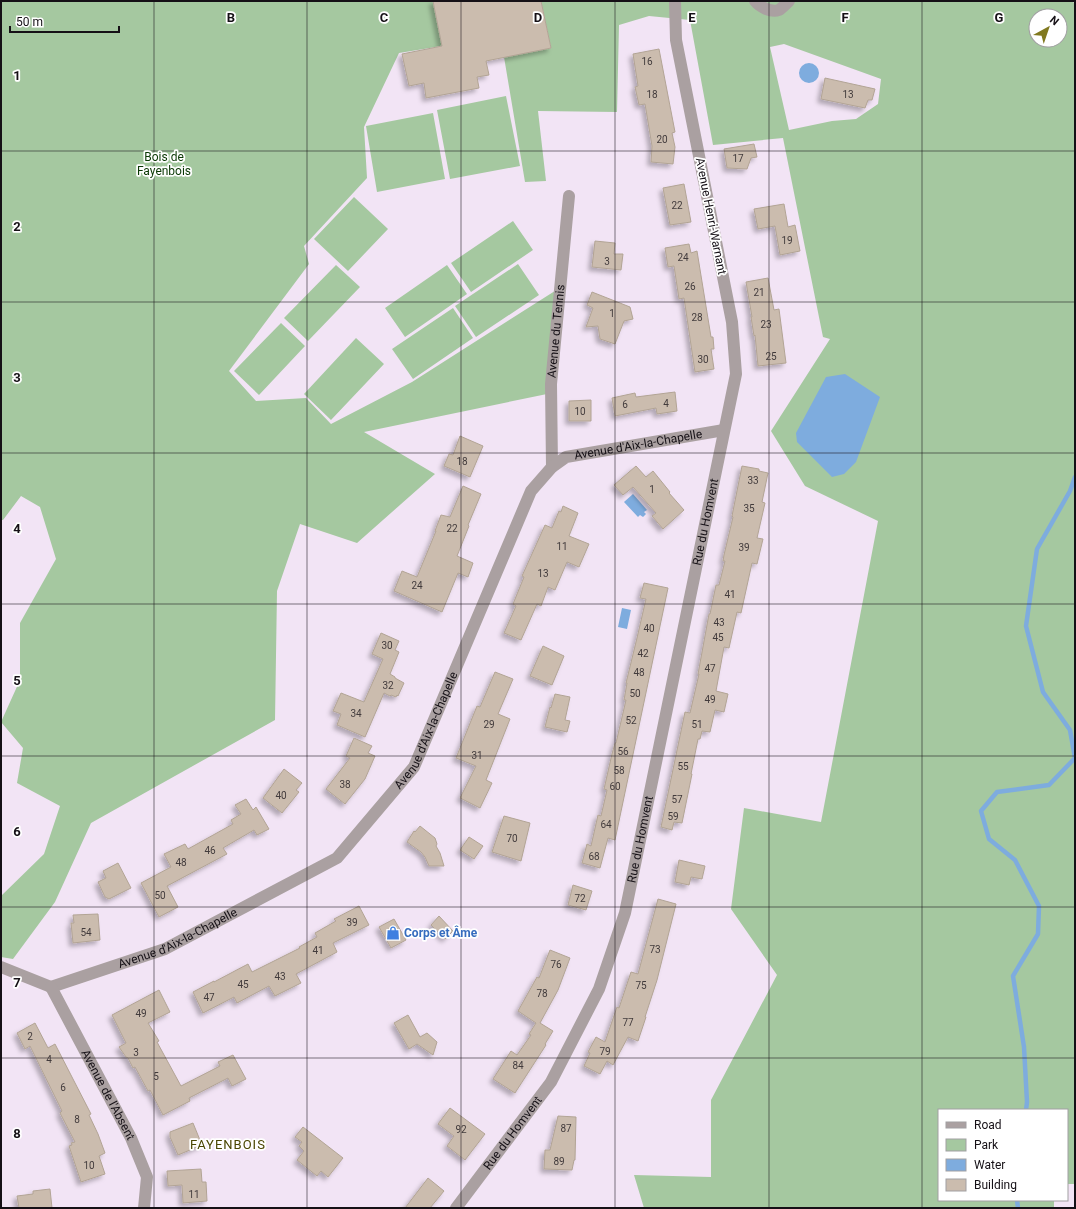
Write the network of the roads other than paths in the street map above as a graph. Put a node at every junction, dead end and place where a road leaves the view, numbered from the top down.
1 (675, 1) edge
2 (755, 1) edge
3 (789, 1) edge
4 (569, 196) dead end
5 (724, 430) junction
6 (552, 466) junction
7 (1, 967) edge
8 (51, 987) junction
9 (144, 1208) edge
10 (456, 1208) edge

1 - 5 street, Avenue Henri-Warnant
2 - 3 street
4 - 6 street, Avenue du Tennis
5 - 6 street, Avenue d'Aix-la-Chapelle
5 - 10 street, Rue du Homvent
6 - 8 street, Avenue d'Aix-la-Chapelle
7 - 8 street
8 - 9 street, Avenue de l'Absent

